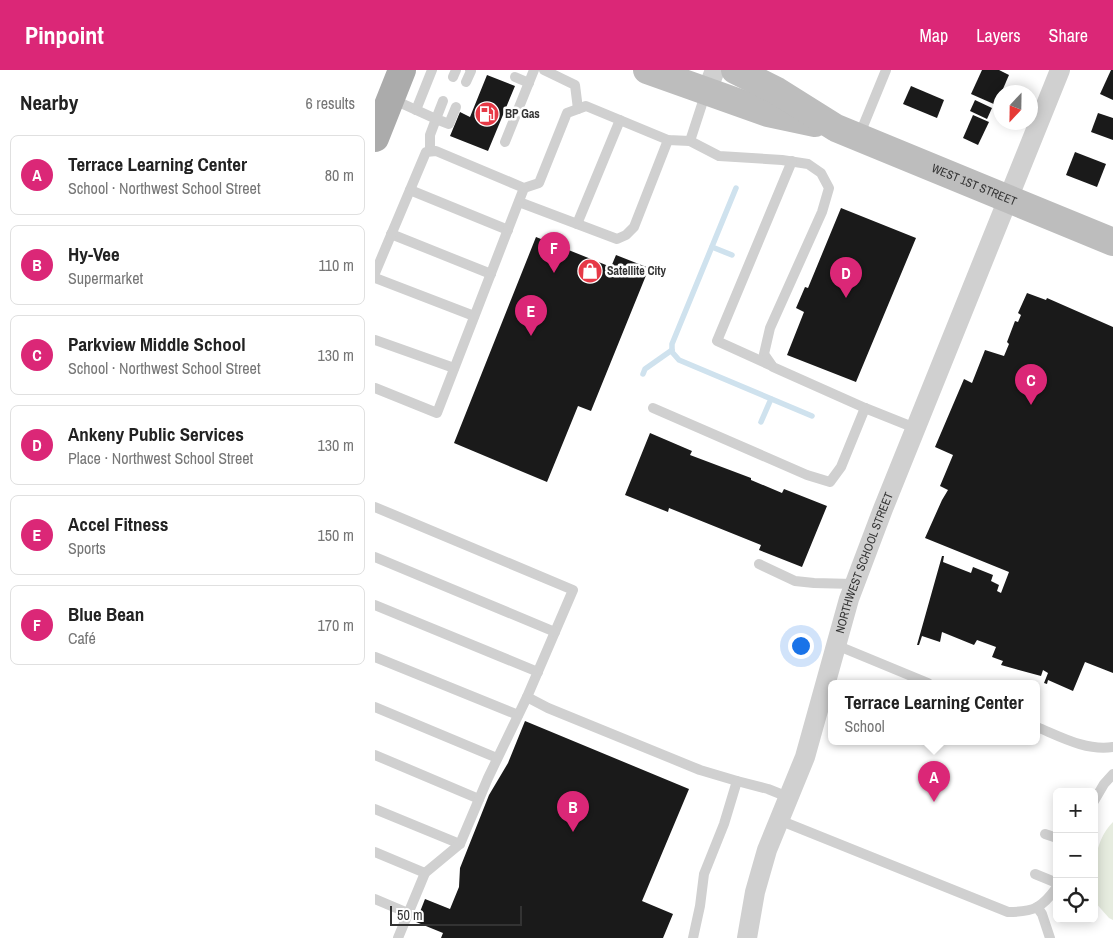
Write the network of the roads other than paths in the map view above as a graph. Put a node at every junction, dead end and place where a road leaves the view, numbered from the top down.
1 (402, 70) edge
2 (432, 70) edge
3 (471, 70) edge
4 (534, 70) edge
5 (544, 70) edge
6 (647, 70) edge
7 (735, 70) edge
8 (886, 70) edge
9 (1060, 70) edge
10 (515, 77) dead end
11 (711, 81) edge
12 (466, 82) dead end
13 (529, 83) junction
14 (391, 99) junction
15 (443, 101) dead end
16 (456, 107) dead end
17 (579, 109) junction
18 (416, 110) junction
19 (436, 119) junction
20 (620, 120) junction
21 (847, 133) junction
22 (375, 138) edge
23 (668, 140) junction
24 (689, 141) junction
25 (505, 142) dead end
26 (430, 151) junction
27 (792, 161) junction
28 (524, 188) junction
29 (410, 190) junction
30 (1008, 197) junction
31 (519, 202) junction
32 (577, 224) junction
33 (508, 230) junction
34 (391, 234) junction
35 (1113, 242) edge
36 (375, 273) edge
37 (491, 274) junction
38 (375, 278) edge
39 (474, 316) junction
40 (375, 340) edge
41 (773, 367) junction
42 (454, 368) junction
43 (375, 388) edge
44 (653, 408) dead end
45 (865, 408) junction
46 (915, 428) junction
47 (375, 508) edge
48 (375, 556) edge
49 (759, 564) dead end
50 (854, 584) junction
51 (375, 605) edge
52 (555, 632) junction
53 (836, 645) junction
54 (375, 657) edge
55 (897, 670) junction
56 (538, 672) junction
57 (893, 680) edge
58 (921, 680) edge
59 (527, 697) junction
60 (375, 708) edge
61 (518, 715) junction
62 (1040, 728) edge
63 (1113, 747) edge
64 (375, 755) edge
65 (497, 758) junction
66 (1113, 774) edge
67 (737, 781) junction
68 (1098, 794) edge
69 (788, 797) junction
70 (479, 799) junction
71 (375, 809) edge
72 (779, 820) junction
73 (1045, 834) dead end
74 (1053, 837) edge
75 (460, 844) junction
76 (375, 852) edge
77 (425, 873) junction
78 (1035, 874) dead end
79 (1053, 881) edge
80 (1053, 893) edge
81 (375, 899) edge
82 (1037, 907) junction
83 (408, 913) junction
84 (397, 938) edge
85 (693, 938) edge
86 (747, 938) edge
87 (1050, 938) edge

1 - 14 main road
2 - 18 lane
3 - 12 lane
4 - 13 lane
5 - 17 lane
6 - 11 main road, WEST 1ST STREET
7 - 21 main road, WEST 1ST STREET
8 - 21 lane
9 - 30 street, NORTHWEST SCHOOL STREET
10 - 13 lane
11 - 21 main road, WEST 1ST STREET
11 - 24 lane
13 - 25 lane
14 - 18 lane
14 - 22 main road
15 - 19 lane
16 - 19 lane
17 - 20 lane
17 - 28 lane
18 - 19 lane
19 - 26 lane
20 - 23 lane
20 - 32 lane
21 - 30 main road, WEST 1ST STREET
23 - 24 lane
23 - 32 lane
24 - 27 lane
26 - 28 lane
26 - 29 lane
27 - 41 lane
27 - 41 lane
28 - 31 lane
29 - 33 lane
29 - 34 lane
30 - 35 main road, WEST 1ST STREET
30 - 46 street, NORTHWEST SCHOOL STREET
31 - 32 lane
31 - 33 lane
33 - 37 lane
34 - 36 lane
34 - 37 lane
37 - 39 lane
38 - 39 lane
39 - 42 lane
40 - 42 lane
41 - 45 lane
42 - 43 lane
44 - 45 lane
45 - 46 lane
46 - 50 street, NORTHWEST SCHOOL STREET
47 - 52 lane
48 - 52 lane
49 - 50 lane
50 - 53 street, NORTHWEST SCHOOL STREET
51 - 56 lane
52 - 56 lane
53 - 55 lane
53 - 69 street, NORTHWEST SCHOOL STREET
54 - 61 lane
55 - 57 lane
55 - 58 lane
56 - 59 lane
59 - 61 lane
59 - 67 lane
60 - 65 lane
61 - 65 lane
62 - 63 lane
64 - 70 lane
65 - 70 lane
66 - 68 lane
67 - 69 lane
67 - 85 lane
69 - 72 street, NORTHWEST SCHOOL STREET
70 - 75 lane
71 - 75 lane
72 - 82 lane
72 - 86 street, NORTHWEST SCHOOL STREET
73 - 74 lane
75 - 77 lane
76 - 77 lane
77 - 83 lane
78 - 79 lane
80 - 82 lane
81 - 83 lane
82 - 87 lane
83 - 84 lane

